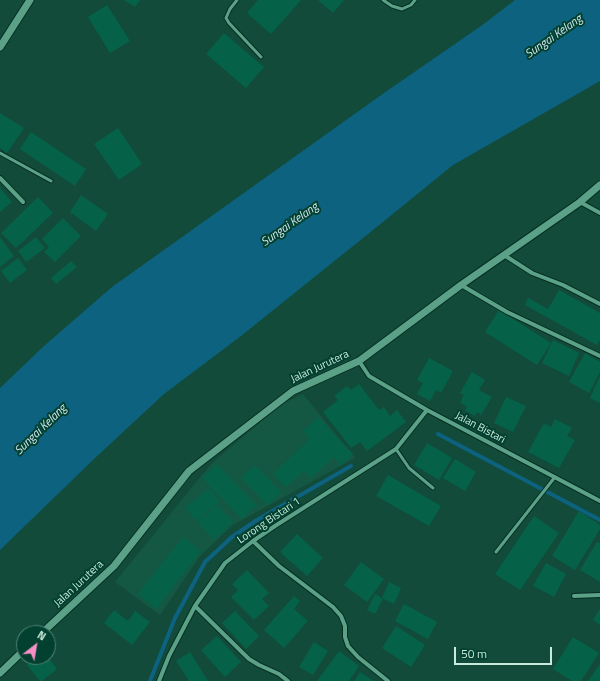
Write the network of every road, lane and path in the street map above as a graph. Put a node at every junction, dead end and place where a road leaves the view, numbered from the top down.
1 (30, 0) edge
2 (237, 0) edge
3 (384, 0) edge
4 (415, 0) edge
5 (1, 43) edge
6 (261, 57) dead end
7 (0, 153) edge
8 (0, 178) edge
9 (51, 181) dead end
10 (600, 185) edge
11 (23, 202) dead end
12 (580, 202) junction
13 (600, 213) edge
14 (504, 255) junction
15 (461, 286) junction
16 (600, 304) edge
17 (600, 356) edge
18 (359, 361) junction
19 (426, 410) junction
20 (396, 449) junction
21 (555, 477) junction
22 (433, 488) dead end
23 (600, 501) edge
24 (253, 541) junction
25 (496, 552) dead end
26 (600, 595) edge
27 (574, 596) dead end
28 (196, 606) junction
29 (51, 625) edge
30 (16, 658) edge
31 (0, 673) edge
32 (159, 681) edge
33 (288, 681) edge
34 (388, 681) edge

1 - 5 street
2 - 6 lane
3 - 4 lane
7 - 9 lane
8 - 11 street
10 - 12 street, Jalan Jurutera
12 - 13 street
12 - 14 street, Jalan Jurutera
14 - 15 street, Jalan Jurutera
14 - 16 street
15 - 17 street
15 - 18 street, Jalan Jurutera
18 - 19 street, Jalan Bistari
18 - 29 street, Jalan Jurutera
19 - 20 street, Lorong Bistari 1
19 - 21 street, Jalan Bistari
20 - 22 lane
20 - 24 street, Lorong Bistari 1
21 - 23 street, Jalan Bistari
21 - 25 lane
24 - 28 street, Lorong Bistari 1
24 - 34 street
26 - 27 street
28 - 32 street, Lorong Bistari 1
28 - 33 street
30 - 31 street

